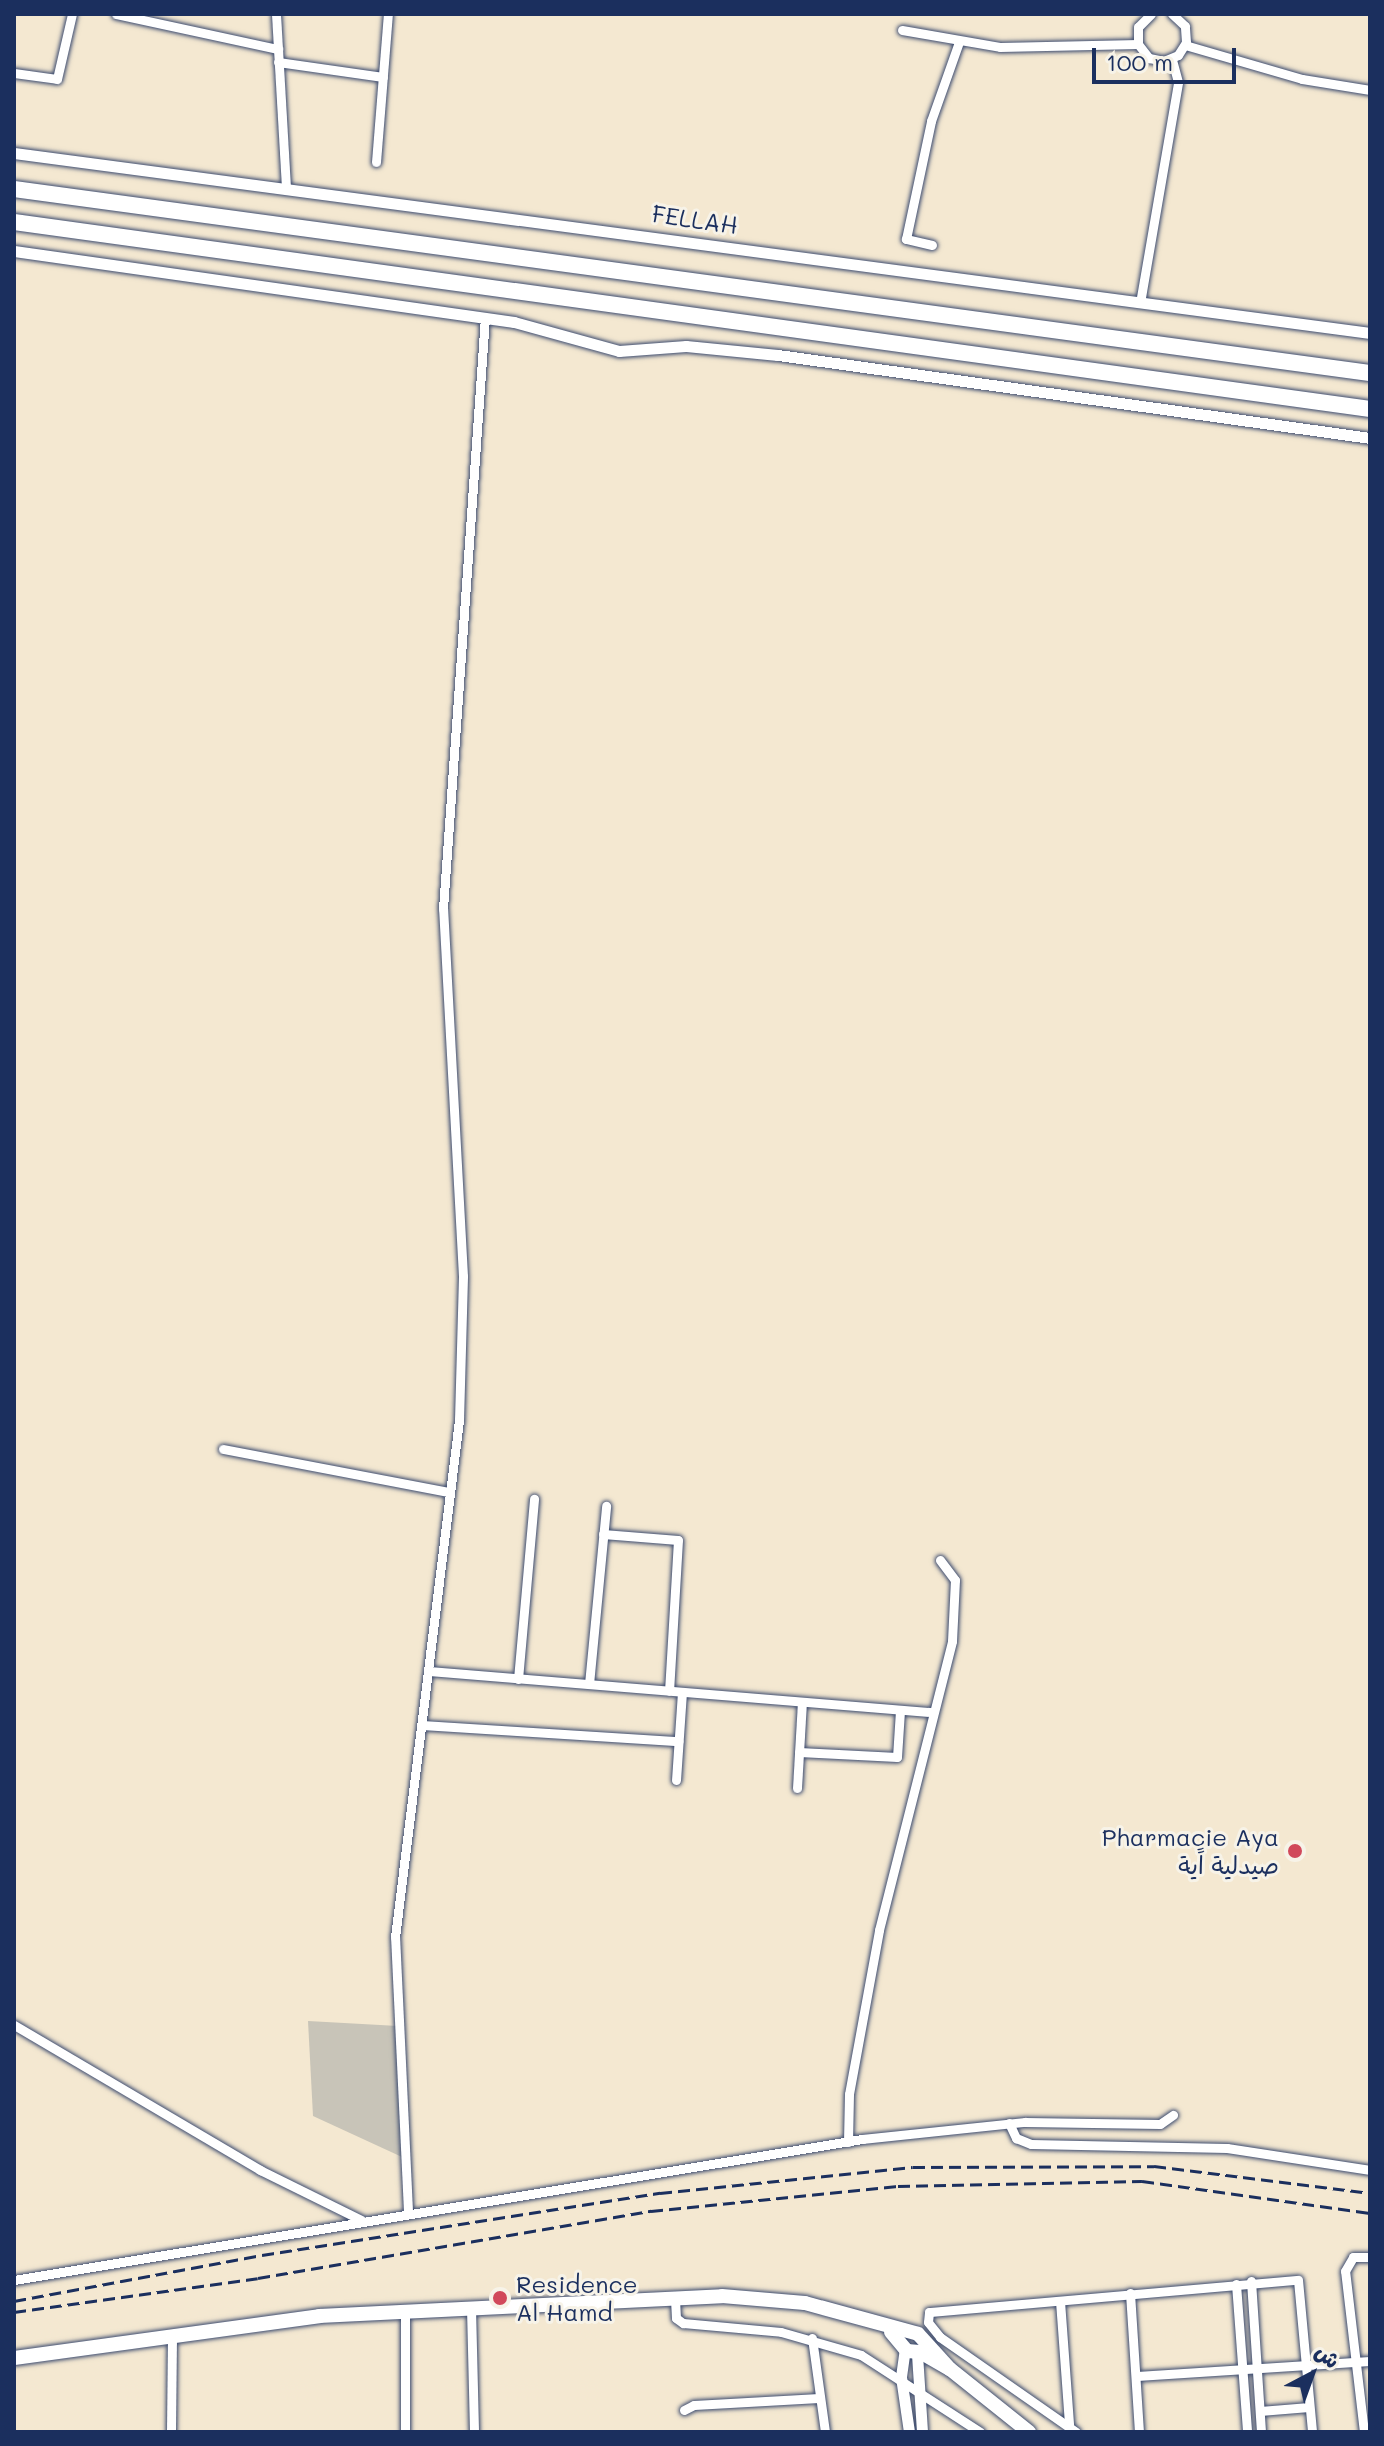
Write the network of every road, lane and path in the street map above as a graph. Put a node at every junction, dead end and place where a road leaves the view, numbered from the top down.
1 (72, 14) edge
2 (116, 14) edge
3 (276, 14) edge
4 (388, 14) edge
5 (1151, 14) edge
6 (1174, 14) edge
7 (902, 30) dead end
8 (959, 42) junction
9 (1138, 44) junction
10 (1185, 45) junction
11 (278, 49) junction
12 (1172, 59) junction
13 (278, 62) junction
14 (14, 73) edge
15 (383, 77) junction
16 (1370, 90) edge
17 (14, 153) edge
18 (376, 162) dead end
19 (286, 185) junction
20 (14, 189) edge
21 (14, 222) edge
22 (932, 245) dead end
23 (14, 251) edge
24 (1140, 303) junction
25 (485, 318) junction
26 (1370, 333) edge
27 (1370, 373) edge
28 (1370, 409) edge
29 (1370, 438) edge
30 (223, 1449) dead end
31 (448, 1492) junction
32 (534, 1499) dead end
33 (606, 1506) dead end
34 (603, 1534) junction
35 (940, 1560) dead end
36 (429, 1671) junction
37 (518, 1679) junction
38 (589, 1684) junction
39 (669, 1691) junction
40 (682, 1692) junction
41 (802, 1702) junction
42 (900, 1710) junction
43 (930, 1712) junction
44 (422, 1725) junction
45 (679, 1741) junction
46 (799, 1752) junction
47 (676, 1780) dead end
48 (797, 1788) dead end
49 (14, 2025) edge
50 (1173, 2115) dead end
51 (1009, 2123) junction
52 (848, 2142) junction
53 (1370, 2170) edge
54 (408, 2211) junction
55 (361, 2220) junction
56 (1370, 2257) edge
57 (14, 2280) edge
58 (1251, 2281) junction
59 (1236, 2284) junction
60 (1130, 2293) junction
61 (675, 2299) junction
62 (1060, 2301) junction
63 (471, 2308) junction
64 (405, 2311) junction
65 (929, 2312) junction
66 (172, 2334) junction
67 (812, 2338) junction
68 (914, 2343) junction
69 (14, 2358) edge
70 (1370, 2361) edge
71 (1357, 2363) junction
72 (1305, 2366) junction
73 (1242, 2368) junction
74 (1257, 2369) junction
75 (1137, 2376) junction
76 (901, 2377) junction
77 (918, 2389) junction
78 (819, 2398) junction
79 (1309, 2407) junction
80 (684, 2410) dead end
81 (1260, 2411) junction
82 (1072, 2428) edge
83 (171, 2432) edge
84 (405, 2432) edge
85 (474, 2432) edge
86 (825, 2432) edge
87 (909, 2432) edge
88 (922, 2432) edge
89 (980, 2432) edge
90 (1029, 2432) edge
91 (1139, 2432) edge
92 (1247, 2432) edge
93 (1261, 2432) edge
94 (1312, 2432) edge
95 (1364, 2432) edge

1 - 14 street
2 - 11 street
3 - 11 street
4 - 15 street
5 - 9 street
6 - 10 street
7 - 8 street
8 - 9 street
8 - 22 street
9 - 12 street
10 - 12 street
10 - 16 street
11 - 13 street
12 - 24 street
13 - 15 street
13 - 19 street
15 - 18 street
17 - 19 street, FELLAH
19 - 24 street, FELLAH
20 - 27 highway
21 - 28 highway
23 - 25 street
24 - 26 street, FELLAH
25 - 29 street
25 - 31 street
30 - 31 street
31 - 36 street
32 - 37 street
33 - 34 street
34 - 38 street
34 - 39 street
35 - 43 street
36 - 37 street
36 - 44 street
37 - 38 street
38 - 39 street
39 - 40 street
40 - 41 street
40 - 45 street
41 - 42 street
41 - 46 street
42 - 43 street
42 - 46 street
43 - 52 street
44 - 45 street
44 - 54 street
45 - 47 street
46 - 48 street
49 - 55 street
50 - 51 street
51 - 52 street
51 - 53 street
52 - 54 street
54 - 55 street
55 - 57 street
56 - 71 street
58 - 59 street
58 - 72 street
58 - 74 street
59 - 60 street
59 - 73 street
60 - 62 street
60 - 75 street
61 - 63 main road
61 - 67 street
61 - 68 main road
62 - 65 street
62 - 82 street
63 - 64 main road
63 - 85 street
64 - 66 main road
64 - 84 street
65 - 68 street
65 - 82 street
66 - 69 main road
66 - 83 street
67 - 76 street
67 - 78 street
68 - 76 street
68 - 77 street
68 - 90 main road
70 - 71 street
71 - 72 street
71 - 95 street
72 - 74 street
72 - 79 street
73 - 74 street
73 - 75 street
73 - 92 street
74 - 81 street
75 - 91 street
76 - 77 street
76 - 87 street
77 - 88 street
77 - 89 street
78 - 80 street
78 - 86 street
79 - 81 street
79 - 94 street
81 - 93 street

